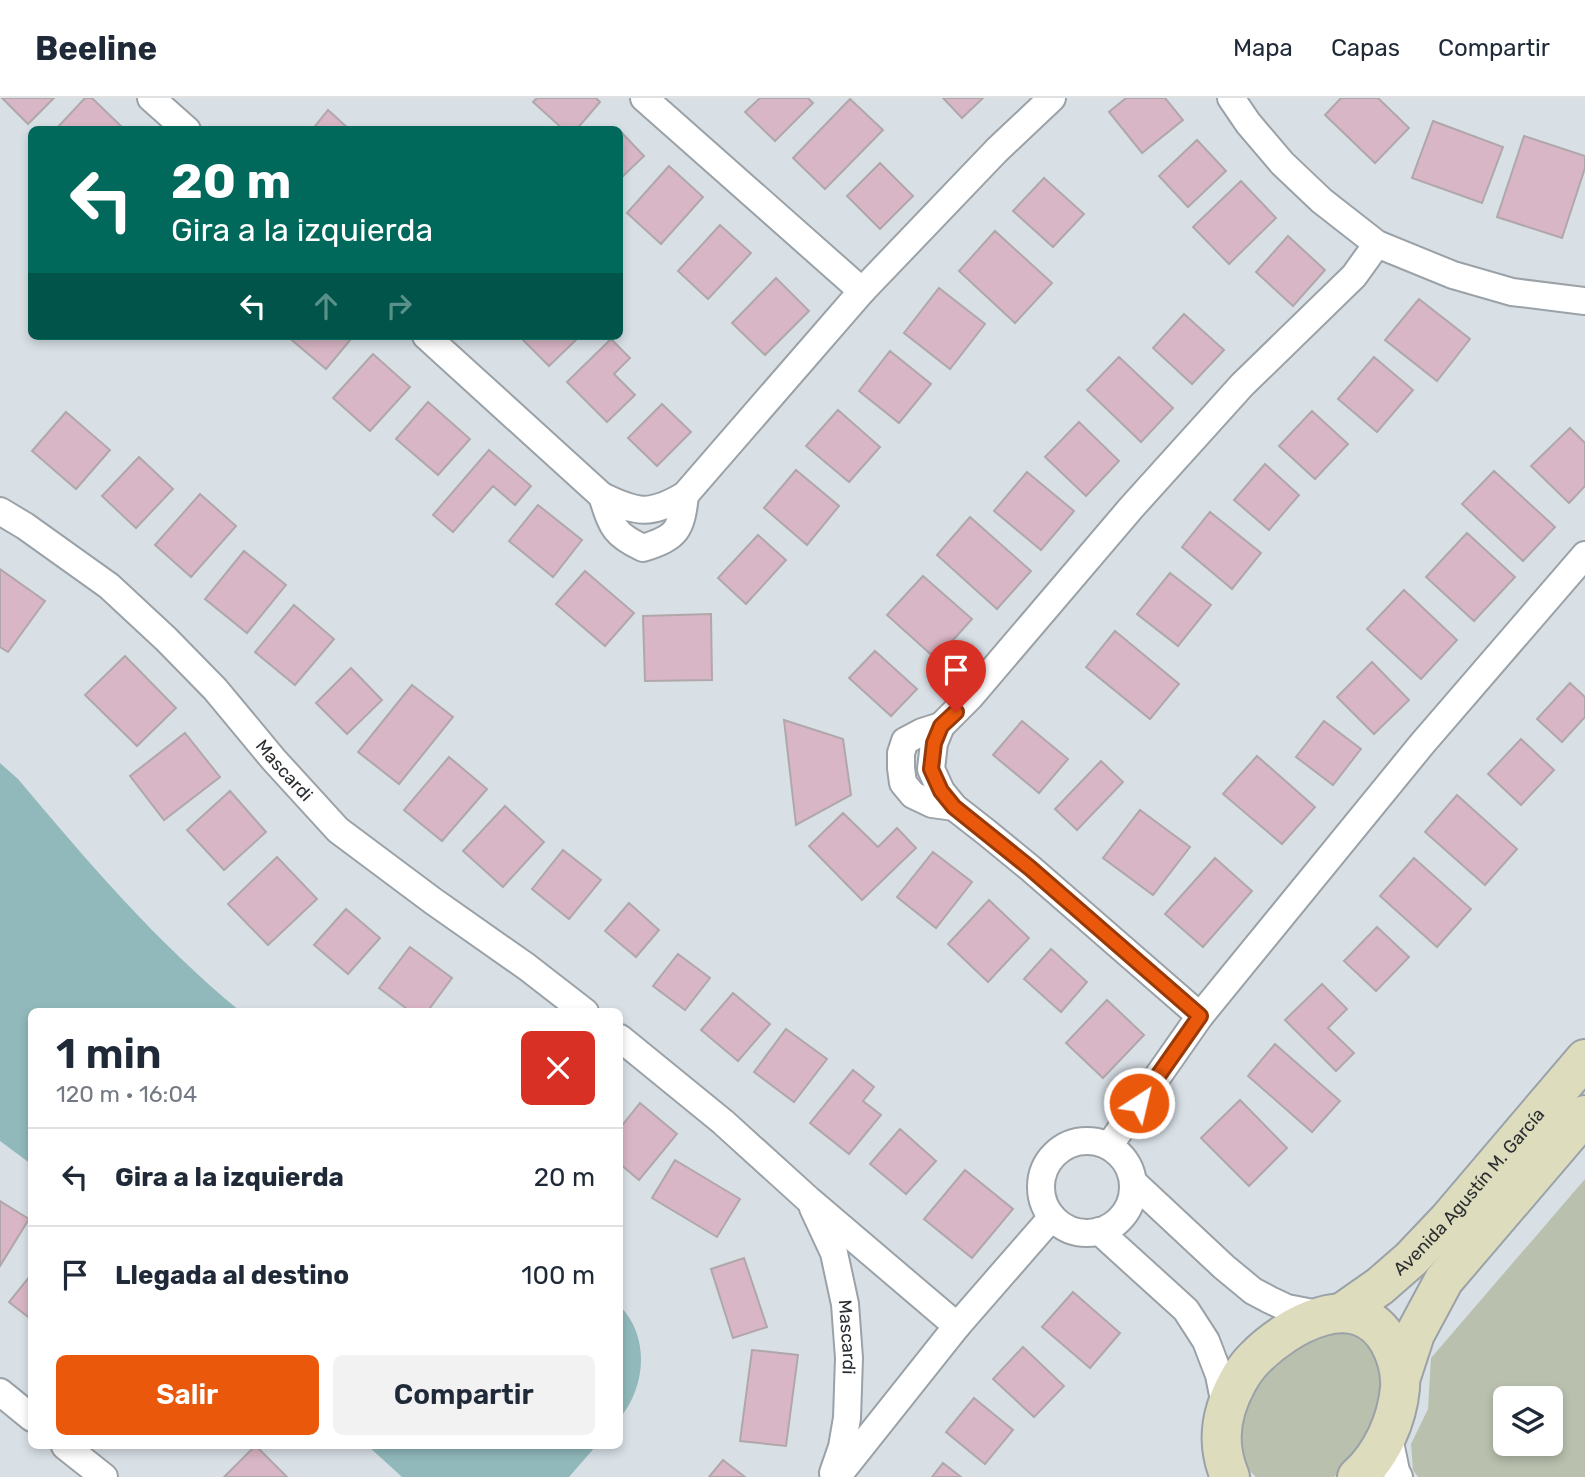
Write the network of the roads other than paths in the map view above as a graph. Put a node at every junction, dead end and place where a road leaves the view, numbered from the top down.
1 (151, 98) edge
2 (644, 98) edge
3 (1052, 98) edge
4 (1231, 98) edge
5 (182, 126) edge
6 (1377, 244) junction
7 (862, 291) junction
8 (1585, 302) edge
9 (430, 340) edge
10 (685, 495) junction
11 (602, 496) junction
12 (0, 511) edge
13 (1585, 555) edge
14 (580, 1008) edge
15 (1200, 1016) junction
16 (623, 1040) edge
17 (1585, 1059) edge
18 (1585, 1115) edge
19 (1109, 1146) junction
20 (1133, 1182) junction
21 (809, 1200) junction
22 (1052, 1217) junction
23 (1099, 1231) junction
24 (1333, 1314) junction
25 (957, 1326) junction
26 (1401, 1377) junction
27 (0, 1392) edge
28 (28, 1415) edge
29 (1224, 1422) junction
30 (1388, 1433) junction
31 (69, 1449) edge
32 (104, 1477) edge
33 (834, 1477) edge
34 (1209, 1477) edge
35 (1230, 1477) edge
36 (1357, 1477) edge
37 (1399, 1477) edge

1 - 5 street
2 - 7 street
3 - 7 street
4 - 6 street
6 - 8 street
6 - 15 street
7 - 10 street
9 - 11 street
10 - 11 street
10 - 11 street
12 - 14 street, Mascardi
13 - 15 street
15 - 19 street
16 - 21 street, Mascardi
17 - 24 main road, Avenida Agustín M. García
18 - 26 main road, Avenida Agustín M. García
19 - 20 street
19 - 22 street
20 - 23 street
20 - 24 street
21 - 25 street, Mascardi
21 - 33 street, Mascardi
22 - 23 street
22 - 25 street
23 - 29 street
24 - 26 main road
24 - 29 main road, Avenida Agustín M. García
25 - 33 street
26 - 30 main road, Avenida Agustín M. García
27 - 28 street
29 - 34 main road
29 - 35 main road
30 - 36 main road, Avenida Agustín M. García
30 - 37 street
31 - 32 street

